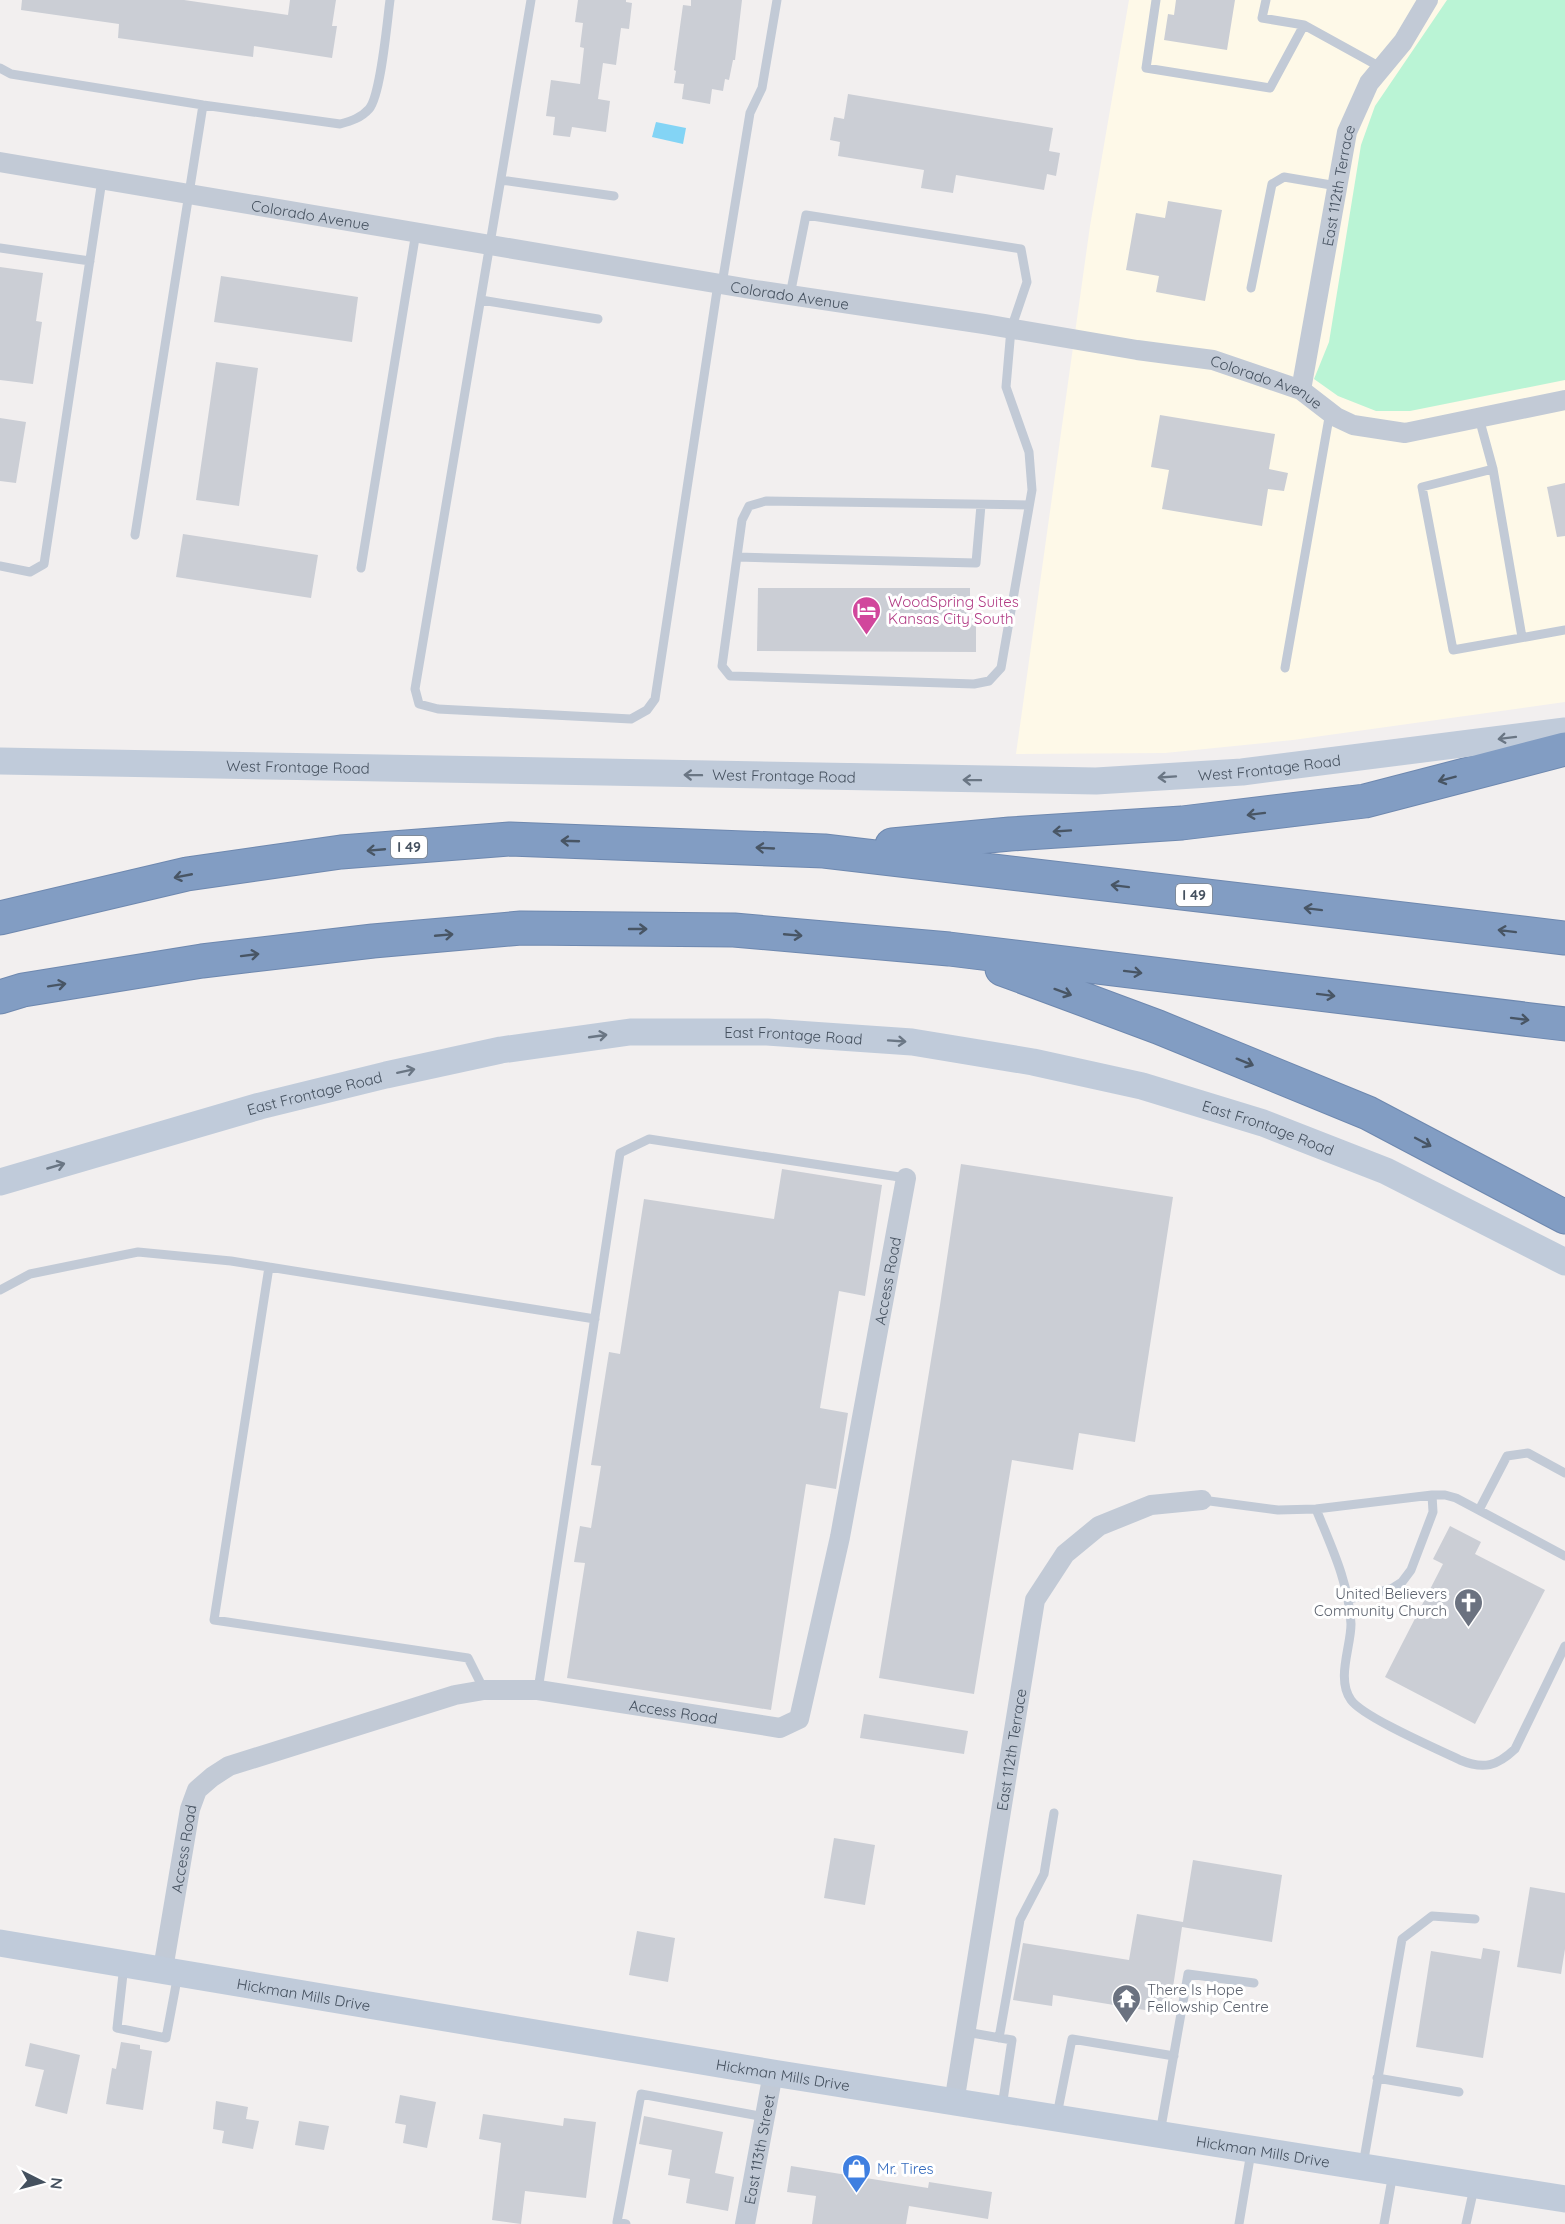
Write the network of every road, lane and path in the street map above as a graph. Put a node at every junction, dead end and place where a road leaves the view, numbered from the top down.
1 (390, 0) edge
2 (531, 0) edge
3 (777, 0) edge
4 (1156, 0) edge
5 (1266, 0) edge
6 (1428, 0) edge
7 (1304, 25) junction
8 (0, 68) edge
9 (1382, 68) junction
10 (202, 105) junction
11 (0, 162) edge
12 (102, 180) junction
13 (501, 180) junction
14 (1337, 186) junction
15 (190, 194) junction
16 (614, 196) dead end
17 (416, 232) junction
18 (490, 245) junction
19 (0, 248) edge
20 (90, 261) junction
21 (720, 284) junction
22 (1251, 288) dead end
23 (790, 295) junction
24 (481, 300) junction
25 (598, 319) dead end
26 (1011, 329) junction
27 (1301, 390) junction
28 (1565, 400) edge
29 (1330, 412) junction
30 (1479, 418) junction
31 (1493, 469) junction
32 (981, 505) junction
33 (1029, 505) junction
34 (135, 535) dead end
35 (737, 557) junction
36 (0, 566) edge
37 (361, 568) dead end
38 (1565, 630) edge
39 (1522, 637) junction
40 (1285, 668) dead end
41 (1565, 731) edge
42 (1565, 748) edge
43 (0, 761) edge
44 (824, 851) junction
45 (0, 918) edge
46 (1565, 938) edge
47 (950, 949) junction
48 (0, 997) edge
49 (1565, 1024) edge
50 (906, 1178) joint
51 (0, 1182) edge
52 (1565, 1217) edge
53 (1565, 1262) edge
54 (269, 1267) junction
55 (0, 1290) edge
56 (595, 1319) junction
57 (1565, 1473) edge
58 (1432, 1495) junction
59 (1202, 1500) joint
60 (1316, 1509) junction
61 (1479, 1510) junction
62 (1565, 1556) edge
63 (1349, 1599) junction
64 (1565, 1646) edge
65 (484, 1690) junction
66 (537, 1690) junction
67 (1054, 1813) dead end
68 (1475, 1918) dead end
69 (0, 1943) edge
70 (124, 1963) junction
71 (171, 1971) junction
72 (1254, 1983) dead end
73 (966, 2032) junction
74 (999, 2038) junction
75 (1174, 2056) junction
76 (773, 2073) junction
77 (1377, 2078) junction
78 (1459, 2092) dead end
79 (954, 2103) junction
80 (1001, 2110) junction
81 (765, 2117) junction
82 (1056, 2119) junction
83 (1160, 2136) junction
84 (1251, 2150) junction
85 (1363, 2168) junction
86 (1394, 2173) junction
87 (1474, 2186) junction
88 (1561, 2199) edge
89 (626, 2224) edge
90 (745, 2224) edge
91 (1239, 2224) edge
92 (1384, 2224) edge
93 (1466, 2224) edge

1 - 10 lane
2 - 13 lane
3 - 21 lane
4 - 7 lane
5 - 7 lane
6 - 9 street, East 112th Terrace
7 - 9 lane
8 - 10 lane
9 - 14 street, East 112th Terrace
10 - 15 lane
11 - 12 street, Colorado Avenue
12 - 15 street, Colorado Avenue
12 - 20 lane
13 - 16 lane
13 - 18 lane
14 - 22 lane
14 - 27 street, East 112th Terrace
15 - 17 street, Colorado Avenue
15 - 34 lane
17 - 18 street, Colorado Avenue
17 - 37 lane
18 - 21 street, Colorado Avenue
18 - 24 lane
19 - 20 lane
20 - 36 lane
21 - 23 street, Colorado Avenue
21 - 24 lane
23 - 26 street, Colorado Avenue
23 - 26 lane
24 - 25 lane
26 - 27 street, Colorado Avenue
26 - 33 lane
27 - 29 street, Colorado Avenue
28 - 30 street, Colorado Avenue
29 - 30 street, Colorado Avenue
29 - 40 lane
30 - 31 lane
31 - 39 lane
31 - 39 lane
32 - 33 lane
32 - 35 lane
32 - 35 lane
33 - 35 lane
38 - 39 lane
41 -> 43 street, West Frontage Road
42 -> 44 highway
44 -> 45 highway, I 49
46 -> 44 highway, I 49
48 -> 47 highway
47 -> 49 highway
47 -> 52 highway
50 - 56 lane
50 - 66 street, Access Road
51 -> 53 street, East Frontage Road
54 - 55 lane
54 - 56 lane
54 - 65 lane
56 - 66 lane
57 - 61 lane
58 - 60 lane
58 - 61 lane
58 - 63 lane
59 - 60 lane
59 - 73 street, East 112th Terrace
60 - 63 lane
61 - 62 lane
63 - 64 lane
65 - 66 street, Access Road
65 - 71 street, Access Road
67 - 74 lane
68 - 77 lane
69 - 70 street, Hickman Mills Drive
70 - 71 street, Hickman Mills Drive
70 - 71 lane
71 - 76 street, Hickman Mills Drive
72 - 75 lane
73 - 74 lane
73 - 79 street, East 112th Terrace
74 - 80 lane
75 - 82 lane
75 - 83 lane
76 - 79 street, Hickman Mills Drive
76 - 81 street, East 113th Street
77 - 78 lane
77 - 85 lane
79 - 80 street, Hickman Mills Drive
80 - 82 street, Hickman Mills Drive
81 - 89 lane
81 - 90 street, East 113th Street
82 - 83 street, Hickman Mills Drive
83 - 84 street, Hickman Mills Drive
84 - 85 street, Hickman Mills Drive
84 - 91 lane
85 - 86 street, Hickman Mills Drive
86 - 87 street, Hickman Mills Drive
86 - 92 lane
87 - 88 street, Hickman Mills Drive
87 - 93 lane

